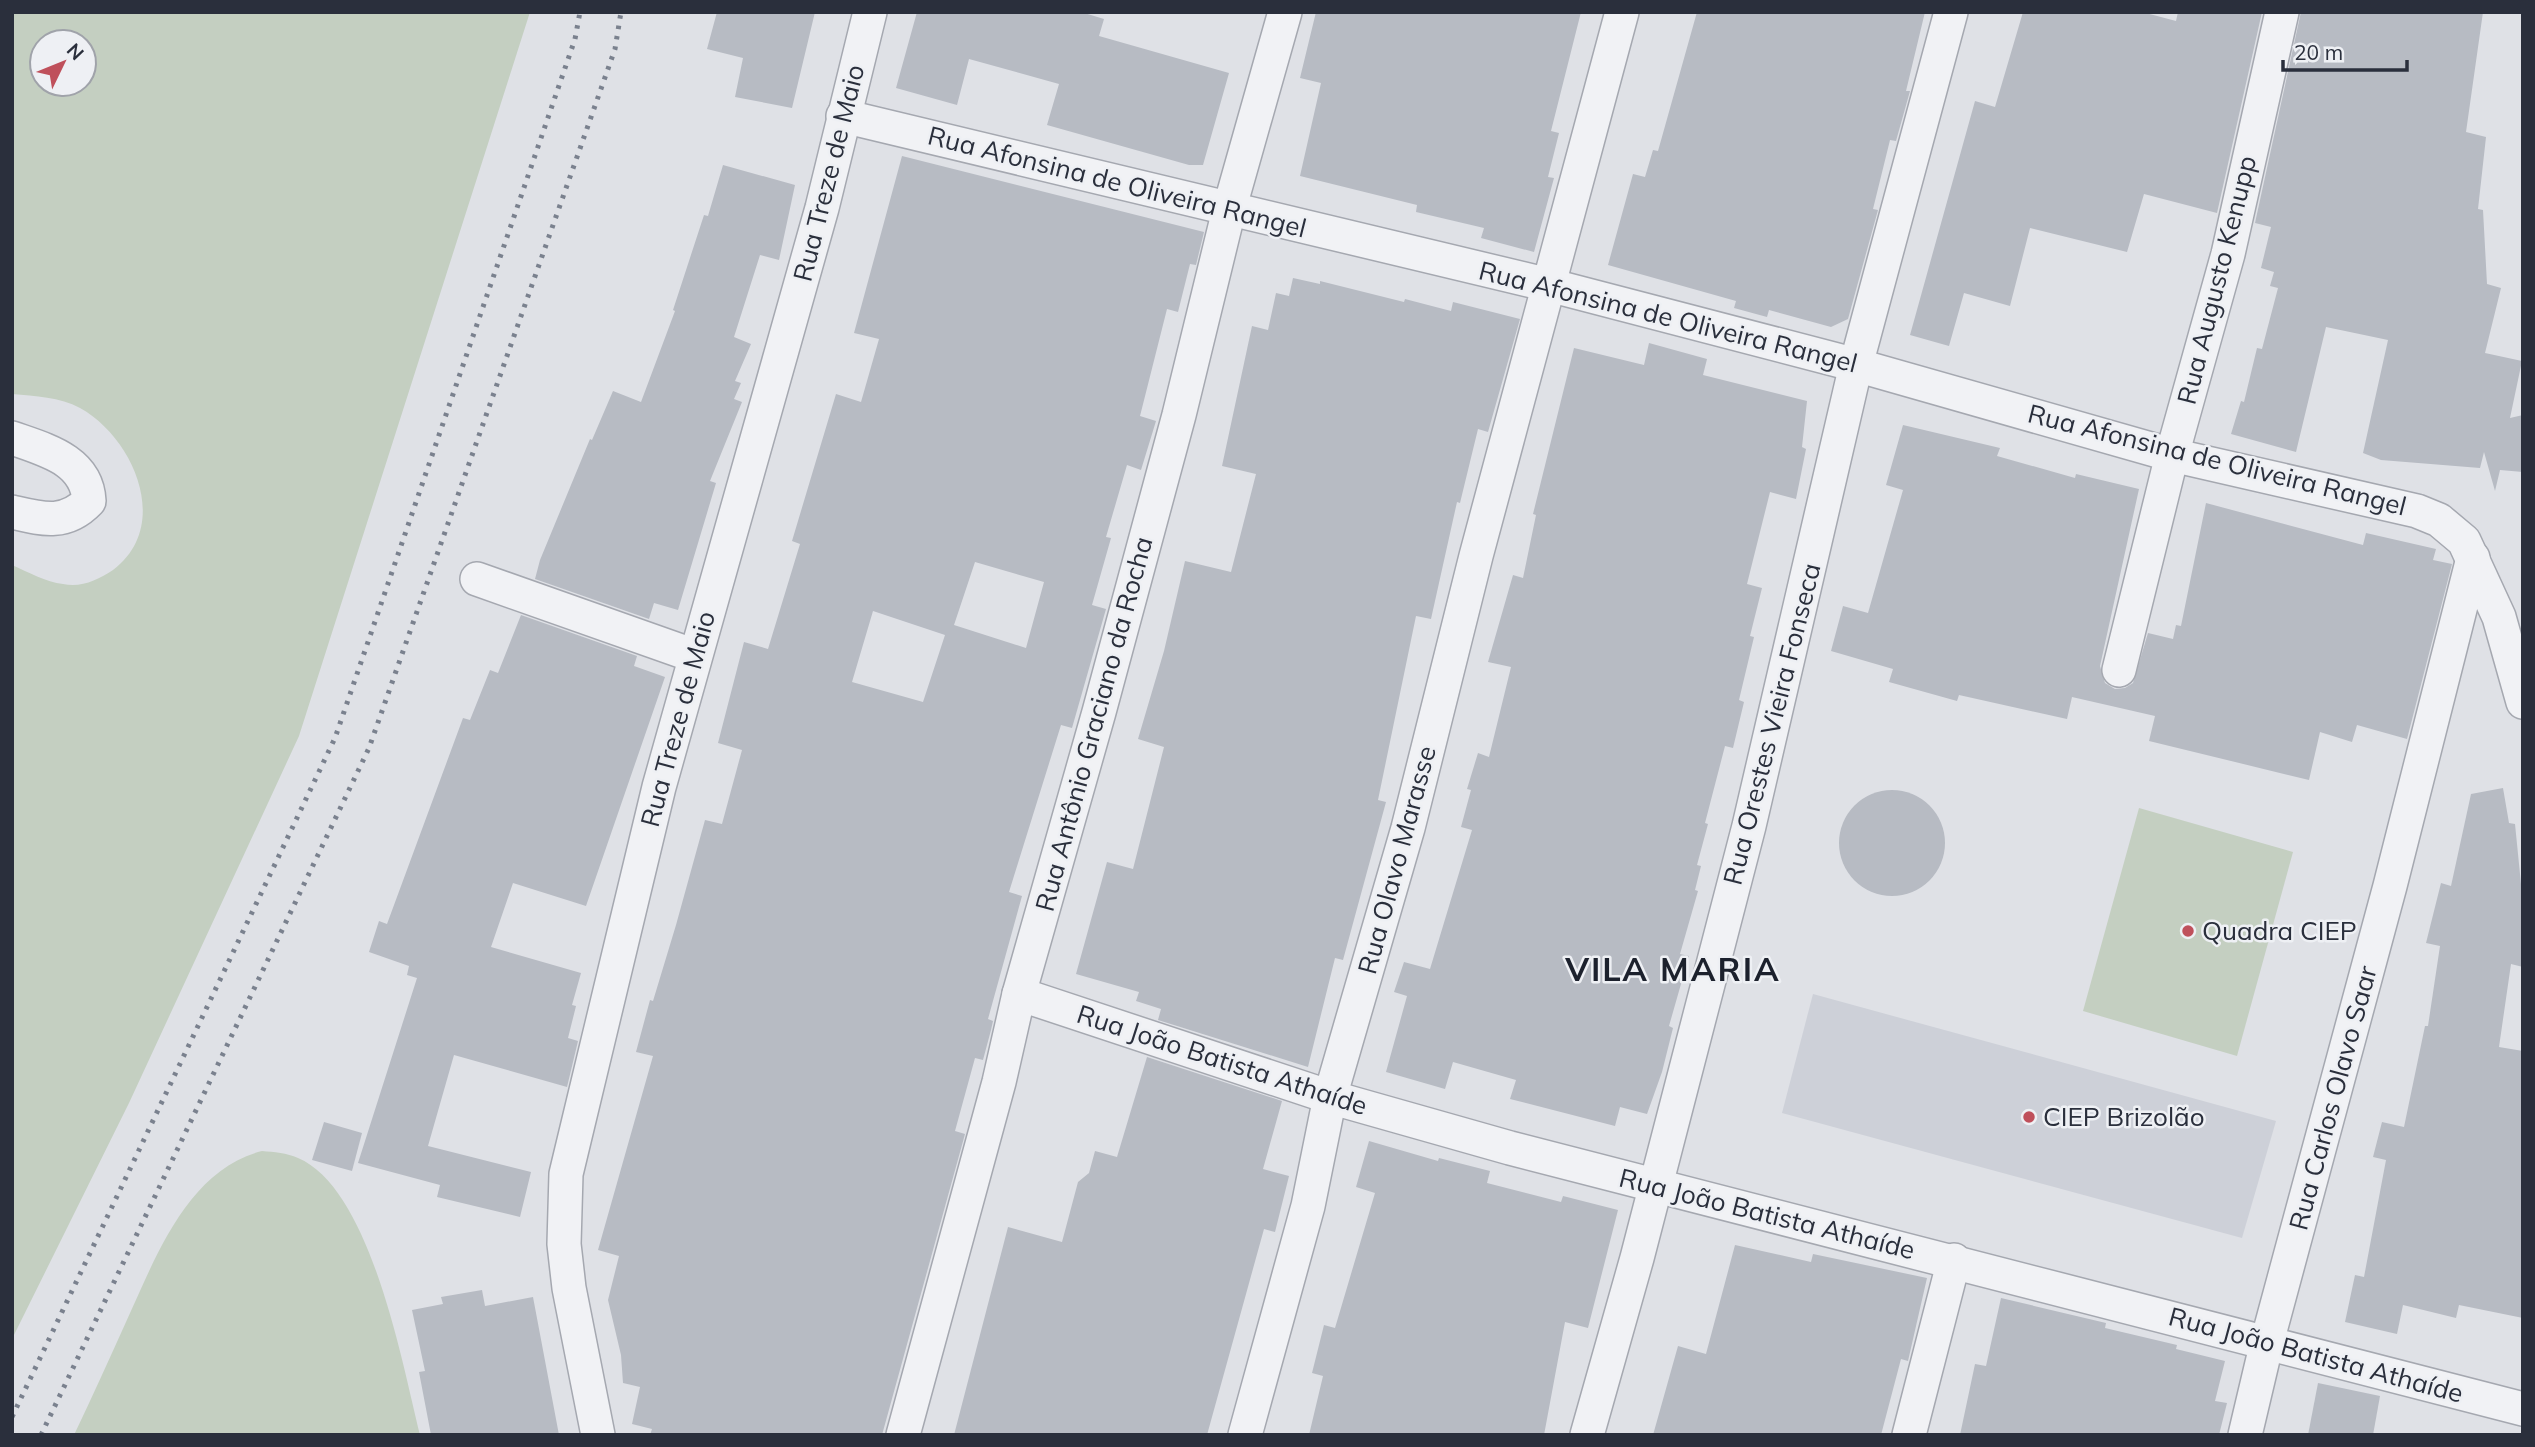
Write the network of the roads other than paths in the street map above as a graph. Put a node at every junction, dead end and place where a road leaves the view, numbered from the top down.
1 (870, 12) edge
2 (1285, 12) edge
3 (1622, 12) edge
4 (1951, 12) edge
5 (2282, 12) edge
6 (843, 116) junction
7 (1229, 210) junction
8 (1549, 285) junction
9 (1856, 365) junction
10 (12, 438) edge
11 (2172, 455) junction
12 (12, 512) edge
13 (2473, 558) junction
14 (477, 579) dead end
15 (695, 656) junction
16 (2119, 670) dead end
17 (2523, 702) edge
18 (1019, 994) junction
19 (1331, 1097) junction
20 (1653, 1187) junction
21 (1954, 1261) junction
22 (2267, 1342) junction
23 (2523, 1409) edge
24 (598, 1435) edge
25 (903, 1435) edge
26 (1245, 1435) edge
27 (1587, 1435) edge
28 (1909, 1435) edge
29 (2245, 1435) edge

1 - 6 street, Rua Treze de Maio
2 - 7 street, Rua Antônio Graciano da Rocha
3 - 8 street, Rua Olavo Marasse
4 - 9 street, Rua Orestes Vieira Fonseca
5 - 11 street, Rua Augusto Kenupp
6 - 7 street, Rua Afonsina de Oliveira Rangel
6 - 15 street, Rua Treze de Maio
7 - 8 street, Rua Afonsina de Oliveira Rangel
7 - 18 street, Rua Antônio Graciano da Rocha
8 - 9 street, Rua Afonsina de Oliveira Rangel
8 - 19 street, Rua Olavo Marasse
9 - 11 street, Rua Afonsina de Oliveira Rangel
9 - 20 street, Rua Orestes Vieira Fonseca
10 - 12 street
11 - 13 street, Rua Afonsina de Oliveira Rangel
11 - 16 street, Rua Augusto Kenupp
13 - 17 street, Rua Afonsina de Oliveira Rangel
13 - 22 street, Rua Carlos Olavo Saar
14 - 15 street
15 - 24 street, Rua Treze de Maio
18 - 19 street, Rua João Batista Athaíde
18 - 25 street, Rua Antônio Graciano da Rocha
19 - 20 street, Rua João Batista Athaíde
19 - 26 street, Rua Olavo Marasse
20 - 21 street, Rua João Batista Athaíde
20 - 27 street, Rua Orestes Vieira Fonseca
21 - 22 street, Rua João Batista Athaíde
21 - 28 street
22 - 23 street, Rua João Batista Athaíde
22 - 29 street, Rua Carlos Olavo Saar

